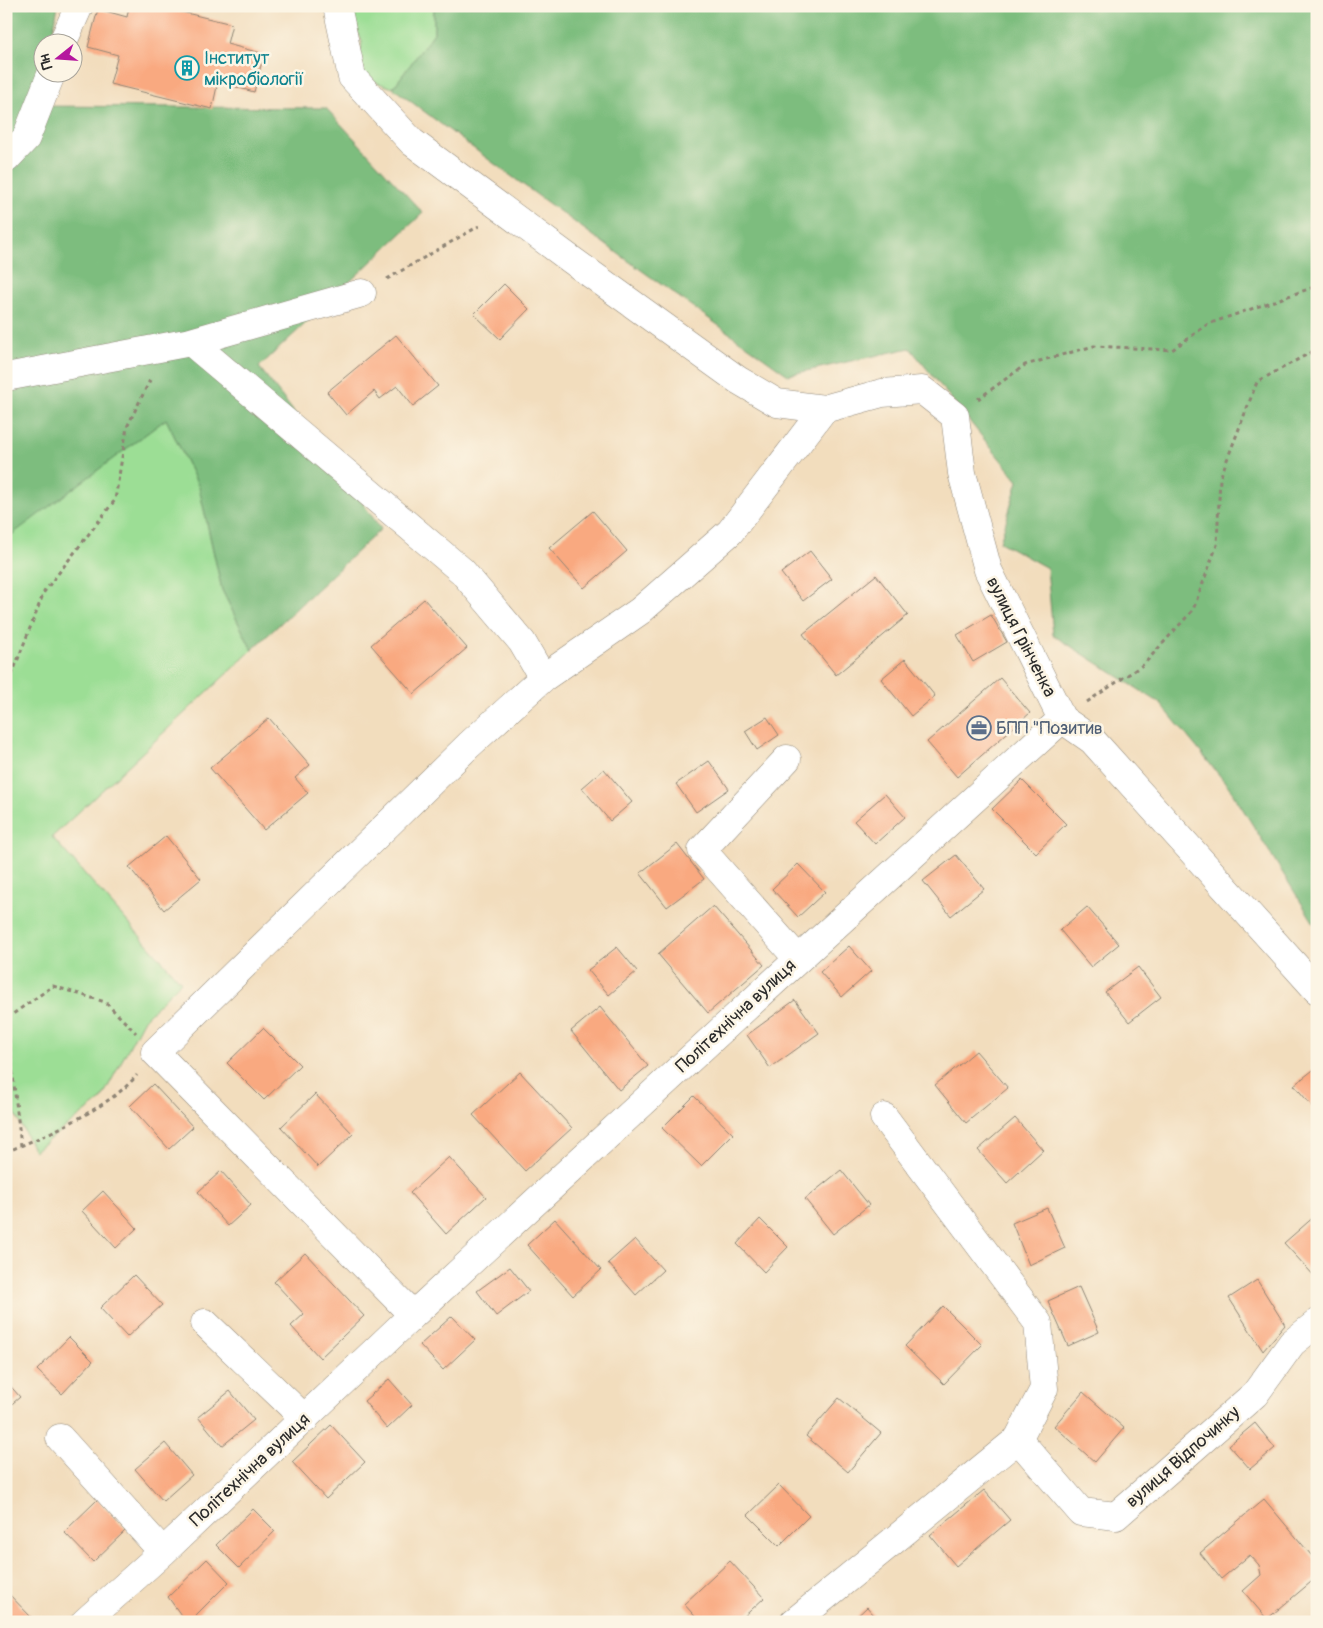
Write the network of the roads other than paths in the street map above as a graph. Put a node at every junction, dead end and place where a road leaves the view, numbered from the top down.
1 (79, 6) edge
2 (337, 6) edge
3 (67, 32) edge
4 (48, 82) edge
5 (6, 158) edge
6 (362, 293) road end
7 (179, 344) junction
8 (6, 377) edge
9 (824, 409) junction
10 (543, 678) junction
11 (1062, 719) junction
12 (787, 759) dead end
13 (798, 959) junction
14 (1317, 990) edge
15 (884, 1117) dead end
16 (413, 1315) junction
17 (205, 1323) dead end
18 (1317, 1323) edge
19 (305, 1419) junction
20 (60, 1438) dead end
21 (1018, 1439) junction
22 (163, 1552) junction
23 (85, 1622) edge
24 (794, 1622) edge

1 - 3 street
2 - 9 street
4 - 5 street
6 - 7 street
7 - 8 street
7 - 10 street
9 - 10 street
9 - 11 street, вулиця Грінченка
10 - 16 street
11 - 13 street, Політехнічна вулиця
11 - 14 street, вулиця Грінченка
12 - 13 street
13 - 16 street, Політехнічна вулиця
15 - 21 street
16 - 19 street, Політехнічна вулиця
17 - 19 street
18 - 21 street, вулиця Відпочинку
19 - 22 street, Політехнічна вулиця
20 - 22 street
21 - 24 street
22 - 23 street, Політехнічна вулиця

